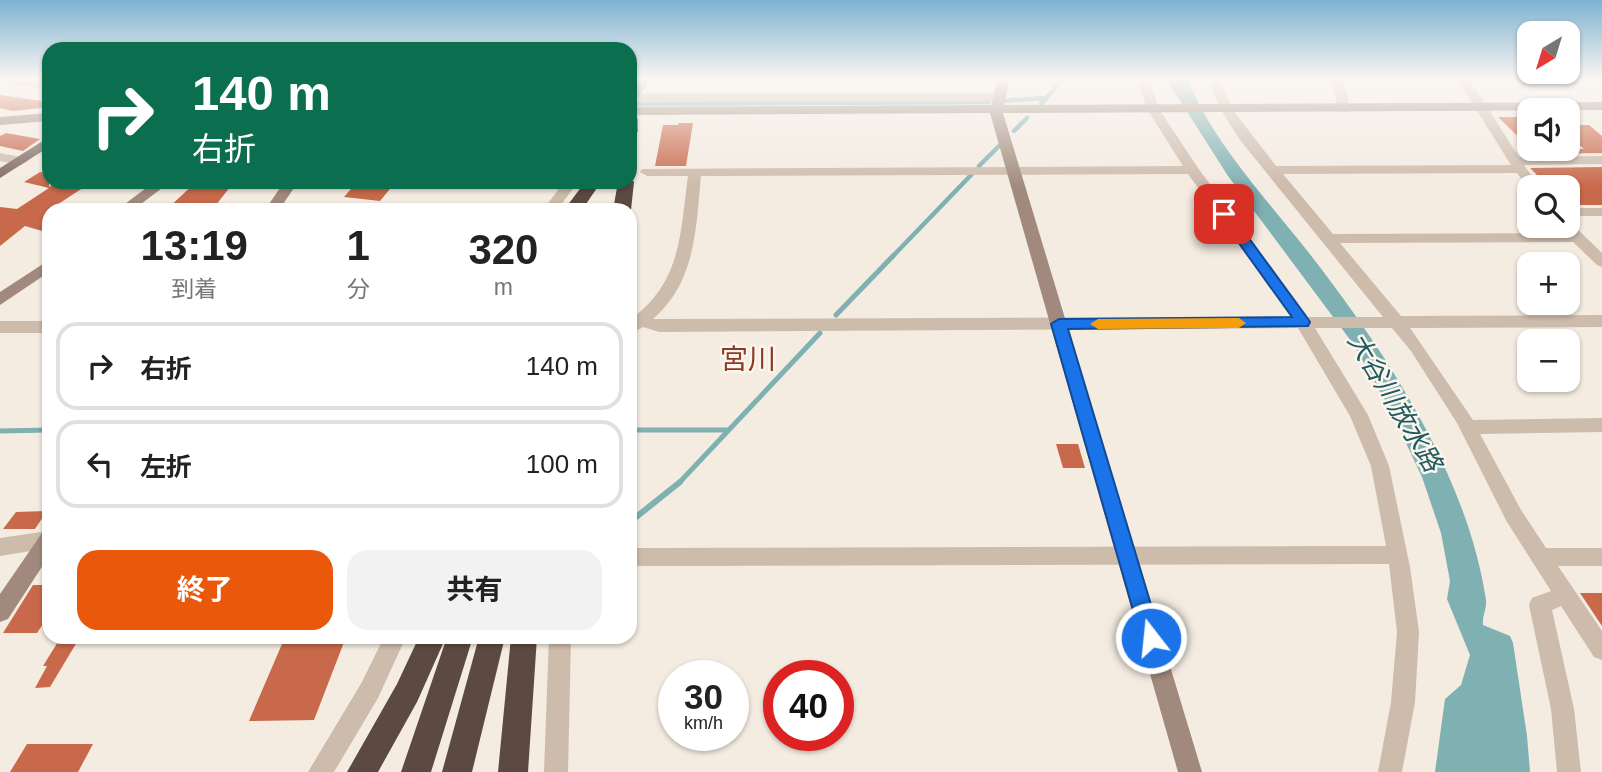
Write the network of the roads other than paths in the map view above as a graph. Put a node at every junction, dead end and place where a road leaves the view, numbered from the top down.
1 (1001, 115) edge
2 (1157, 115) edge
3 (1228, 115) edge
4 (1485, 115) edge
5 (42, 118) edge
6 (0, 121) edge
7 (42, 146) edge
8 (0, 157) edge
9 (1602, 160) edge
10 (21, 161) junction
11 (1516, 165) junction
12 (1192, 170) junction
13 (1274, 170) junction
14 (1014, 171) junction
15 (647, 172) dead end
16 (695, 172) junction
17 (0, 174) edge
18 (1524, 175) edge
19 (153, 189) edge
20 (134, 203) edge
21 (1580, 212) edge
22 (1602, 212) edge
23 (1517, 233) edge
24 (1578, 238) edge
25 (1330, 239) junction
26 (1602, 262) edge
27 (42, 270) edge
28 (0, 300) edge
29 (1602, 321) edge
30 (1303, 322) junction
31 (1399, 323) junction
32 (637, 324) edge
33 (1059, 324) junction
34 (637, 325) edge
35 (0, 327) edge
36 (42, 327) edge
37 (1602, 425) edge
38 (1468, 427) junction
39 (42, 540) edge
40 (0, 547) edge
41 (1396, 555) junction
42 (637, 556) edge
43 (1602, 556) edge
44 (1128, 557) junction
45 (1542, 558) junction
46 (40, 565) edge
47 (1566, 595) junction
48 (0, 612) edge
49 (392, 644) edge
50 (430, 644) edge
51 (458, 644) edge
52 (490, 644) edge
53 (523, 644) edge
54 (560, 644) edge
55 (1602, 650) edge
56 (320, 772) edge
57 (362, 772) edge
58 (416, 772) edge
59 (457, 772) edge
60 (513, 772) edge
61 (556, 772) edge
62 (1190, 772) edge
63 (1390, 772) edge
64 (1569, 772) edge

1 - 14 street
2 - 12 street
3 - 13 street
4 - 11 street
5 - 6 street
7 - 10 main road
8 - 10 street
9 - 11 street
10 - 17 main road
11 - 13 street
11 - 18 street
12 - 14 street
12 - 30 street
13 - 25 street
14 - 16 street
14 - 33 street
15 - 16 street
16 - 32 street
19 - 20 street
21 - 22 street
23 - 25 street
24 - 26 street
25 - 31 street
27 - 28 street
29 - 31 street
30 - 31 street
30 - 33 street
30 - 41 street
31 - 38 street
33 - 34 street
33 - 44 street
35 - 36 street
37 - 38 street
38 - 45 street
39 - 40 street
41 - 44 street
41 - 63 street
42 - 44 street
43 - 45 street
44 - 62 street
45 - 47 street
46 - 48 street
47 - 55 street
47 - 64 street
49 - 56 street
50 - 57 highway
51 - 58 highway
52 - 59 highway
53 - 60 highway
54 - 61 street

